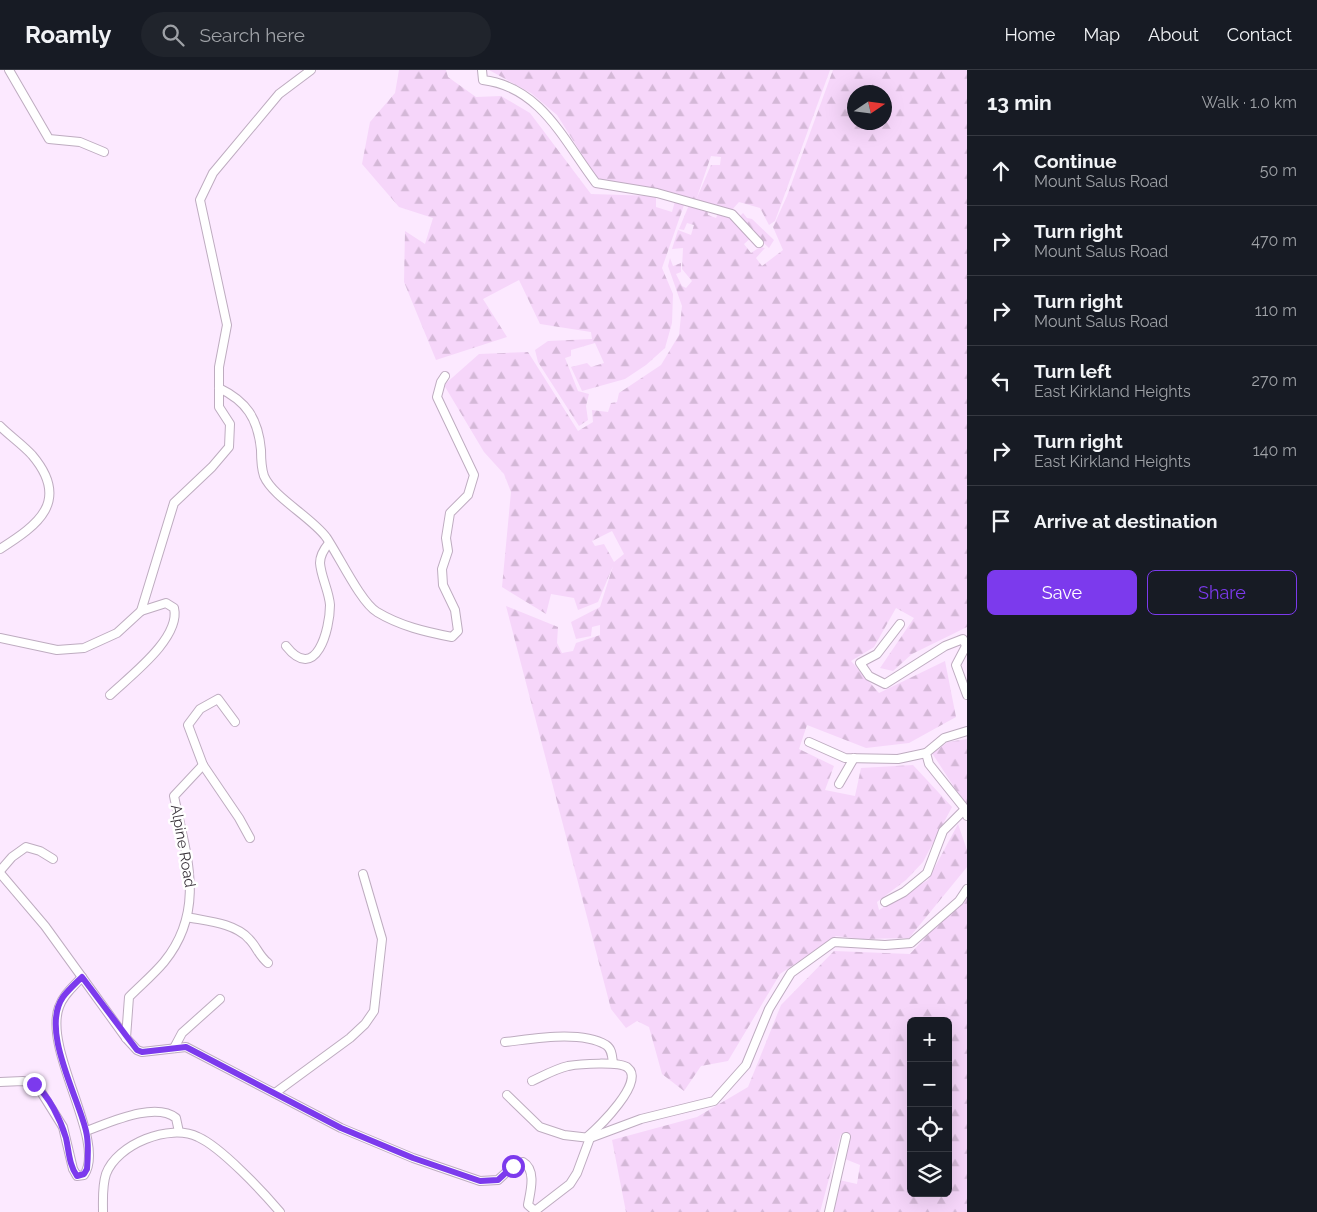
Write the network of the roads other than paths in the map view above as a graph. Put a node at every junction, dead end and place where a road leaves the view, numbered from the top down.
1 (10, 70) edge
2 (311, 70) edge
3 (482, 70) edge
4 (104, 152) dead end
5 (759, 243) dead end
6 (445, 376) dead end
7 (219, 388) junction
8 (0, 426) edge
9 (329, 543) junction
10 (0, 550) edge
11 (141, 611) junction
12 (900, 624) dead end
13 (0, 638) edge
14 (286, 646) dead end
15 (110, 695) dead end
16 (967, 695) edge
17 (235, 722) dead end
18 (967, 731) edge
19 (809, 742) dead end
20 (926, 753) junction
21 (854, 758) junction
22 (203, 764) junction
23 (839, 784) dead end
24 (966, 812) edge
25 (250, 838) dead end
26 (53, 859) dead end
27 (0, 872) edge
28 (363, 874) dead end
29 (6, 881) junction
30 (0, 888) edge
31 (967, 889) edge
32 (885, 902) dead end
33 (187, 917) junction
34 (268, 963) dead end
35 (82, 977) junction
36 (220, 1000) dead end
37 (126, 1038) junction
38 (505, 1042) dead end
39 (174, 1048) junction
40 (613, 1062) junction
41 (532, 1081) dead end
42 (0, 1082) edge
43 (275, 1093) junction
44 (507, 1095) dead end
45 (86, 1130) junction
46 (180, 1132) junction
47 (846, 1137) dead end
48 (588, 1138) junction
49 (537, 1211) edge
50 (103, 1212) edge
51 (280, 1212) edge
52 (830, 1212) edge

1 - 4 street
2 - 7 street
3 - 5 street
6 - 9 street
7 - 9 street
7 - 11 street
8 - 10 street
9 - 14 street
11 - 13 street
11 - 15 street
12 - 16 street
17 - 22 street
18 - 20 street
19 - 21 street
20 - 21 street
20 - 24 street
21 - 23 street
22 - 25 street
22 - 33 street, Alpine Road
24 - 32 street
26 - 27 street
27 - 29 street
28 - 43 street
29 - 30 street
29 - 35 street
31 - 48 street
33 - 34 street
33 - 37 street, Alpine Road
35 - 37 street
35 - 45 street
36 - 39 street
37 - 39 street
38 - 40 street
39 - 43 street
40 - 41 street
40 - 48 street
42 - 45 street
43 - 49 street
44 - 48 street
45 - 46 street
46 - 50 street
46 - 51 street
47 - 52 street
48 - 49 street

